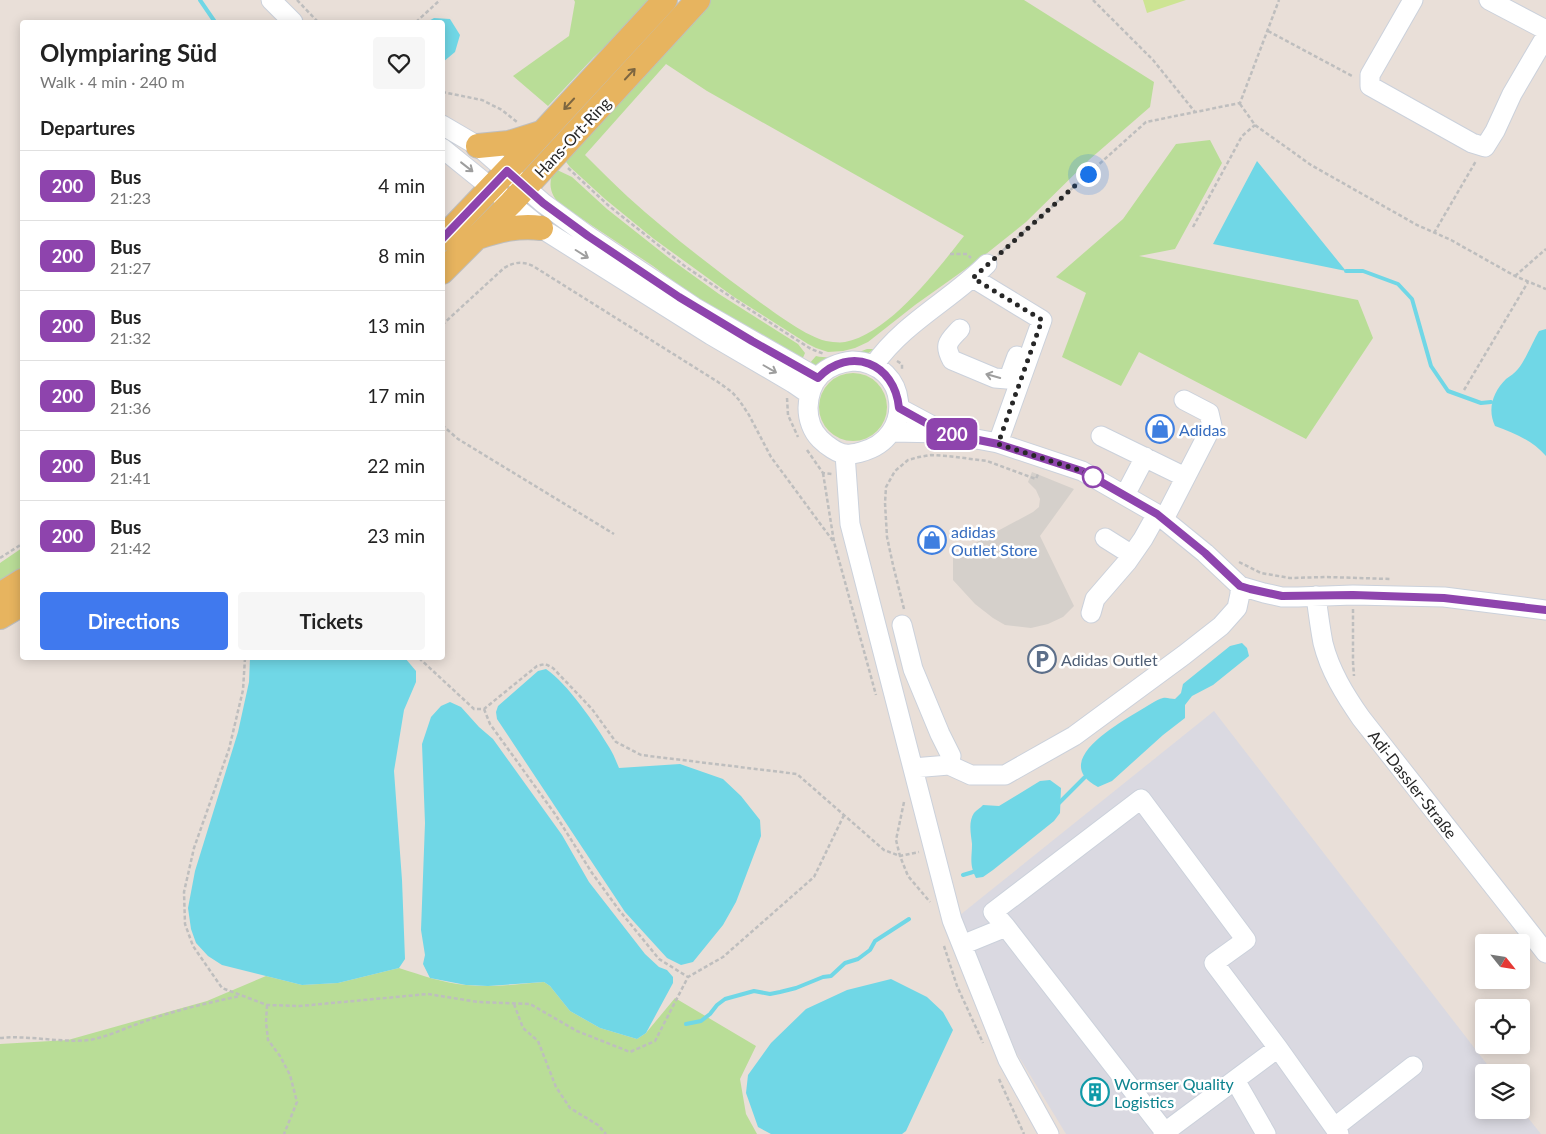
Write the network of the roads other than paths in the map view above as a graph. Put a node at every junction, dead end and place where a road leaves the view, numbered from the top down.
1 (271, 0) edge
2 (666, 0) edge
3 (698, 0) edge
4 (1413, 0) edge
5 (1489, 0) edge
6 (291, 20) edge
7 (1546, 30) edge
8 (1546, 36) edge
9 (445, 127) edge
10 (543, 132) junction
11 (478, 146) junction
12 (445, 150) edge
13 (499, 179) junction
14 (518, 195) junction
15 (541, 228) junction
16 (445, 236) edge
17 (477, 238) junction
18 (445, 269) edge
19 (1033, 315) junction
20 (960, 329) dead end
21 (879, 358) junction
22 (798, 375) junction
23 (813, 386) junction
24 (1184, 400) dead end
25 (899, 408) junction
26 (892, 432) junction
27 (944, 433) junction
28 (1101, 436) dead end
29 (998, 444) junction
30 (845, 454) junction
31 (1145, 457) junction
32 (1185, 477) junction
33 (1125, 496) junction
34 (1160, 517) junction
35 (1103, 542) dead end
36 (1130, 558) junction
37 (20, 582) edge
38 (1240, 586) junction
39 (0, 595) edge
40 (1316, 596) junction
41 (20, 605) edge
42 (1546, 610) edge
43 (1091, 613) dead end
44 (0, 617) edge
45 (903, 619) road end
46 (949, 765) junction
47 (913, 768) junction
48 (1006, 928) junction
49 (962, 945) junction
50 (1546, 953) edge
51 (1278, 1048) junction
52 (1413, 1066) dead end
53 (1235, 1080) junction
54 (1337, 1131) edge
55 (1164, 1133) edge
56 (1049, 1134) edge
57 (1266, 1134) edge

1 - 6 street
2 -> 10 main road, Hans-Ort-Ring
14 -> 3 main road, Hans-Ort-Ring
4 - 8 street
5 - 7 street
9 - 11 street
10 - 11 main road
10 - 13 main road, Hans-Ort-Ring
11 - 13 street
12 -> 13 street
13 - 14 street
13 - 16 main road, Hans-Ort-Ring
14 - 15 street
14 - 17 main road, Hans-Ort-Ring
14 - 22 street
15 - 17 main road
15 -> 22 street
17 - 18 main road, Hans-Ort-Ring
19 -> 20 street
19 - 21 street
19 - 29 street
21 - 23 street
21 - 25 street
22 - 23 street
23 - 30 street
24 - 32 street
25 - 26 street
25 - 27 street
26 - 27 street
26 - 30 street
27 - 29 street
28 - 31 street
29 - 33 street
30 - 47 street
31 - 32 street
31 - 33 street
32 - 34 street
33 - 34 street
34 - 36 street
34 - 38 street
35 - 36 street
36 - 43 street
37 - 39 main road
38 - 40 street
38 - 46 street
40 - 42 street
40 - 50 street, Adi-Dassler-Straße
41 - 44 main road
45 - 46 street
46 - 47 street
47 - 49 street
48 - 49 street
48 - 51 street
48 - 55 street
49 - 56 street
51 - 53 street
51 - 54 street
52 - 54 street
53 - 55 street
53 - 57 street

